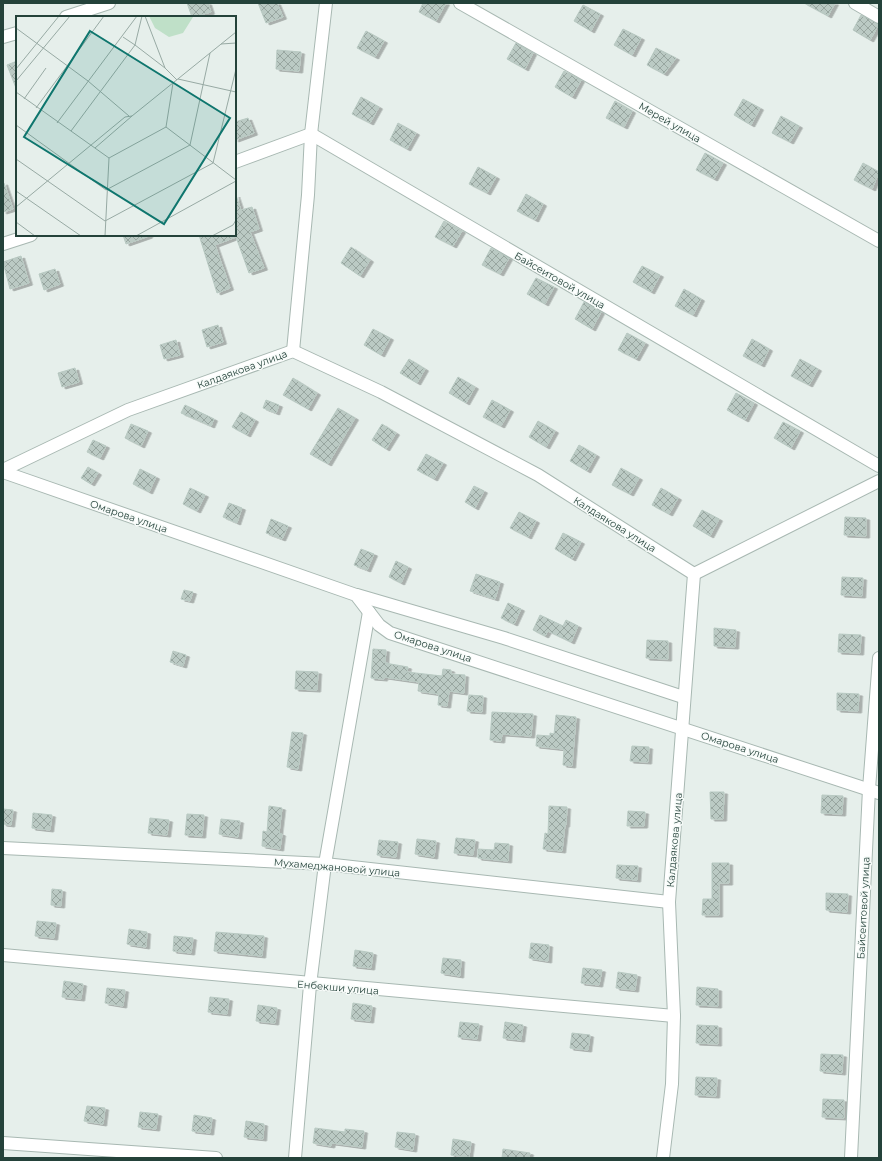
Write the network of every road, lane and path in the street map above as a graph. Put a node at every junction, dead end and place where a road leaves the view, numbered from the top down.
1 (109, 3) edge
2 (326, 3) edge
3 (460, 3) edge
4 (855, 3) edge
5 (69, 16) edge
6 (879, 17) edge
7 (16, 33) edge
8 (3, 37) edge
9 (311, 134) junction
10 (236, 162) edge
11 (28, 236) edge
12 (879, 241) edge
13 (3, 244) edge
14 (293, 351) junction
15 (879, 466) edge
16 (3, 471) edge
17 (879, 481) edge
18 (694, 574) junction
19 (356, 595) junction
20 (370, 612) junction
21 (879, 658) edge
22 (683, 697) junction
23 (683, 729) junction
24 (874, 791) edge
25 (3, 848) edge
26 (325, 864) junction
27 (669, 902) junction
28 (3, 955) edge
29 (310, 984) junction
30 (674, 1016) junction
31 (3, 1143) edge
32 (216, 1158) edge
33 (295, 1158) edge
34 (663, 1158) edge
35 (850, 1158) edge

1 - 5 street
2 - 9 street
3 - 12 street, Мерей улица
4 - 6 street
7 - 8 street
9 - 10 street
9 - 14 street
9 - 15 street, Байсеитовой улица
11 - 13 street
14 - 16 street, Калдаякова улица
14 - 18 street, Калдаякова улица
16 - 19 street, Омарова улица
17 - 18 street
18 - 22 street, Калдаякова улица
19 - 20 street, Омарова улица
19 - 22 street
20 - 23 street, Омарова улица
20 - 26 street
21 - 24 street, Байсеитовой улица
22 - 23 street, Калдаякова улица
23 - 24 street, Омарова улица
23 - 27 street, Калдаякова улица
24 - 35 street, Байсеитовой улица
25 - 26 street, Мухамеджановой улица
26 - 27 street, Мухамеджановой улица
26 - 29 street
27 - 30 street, Калдаякова улица
28 - 29 street, Енбекши улица
29 - 30 street, Енбекши улица
29 - 33 street
30 - 34 street, Калдаякова улица
31 - 32 street

